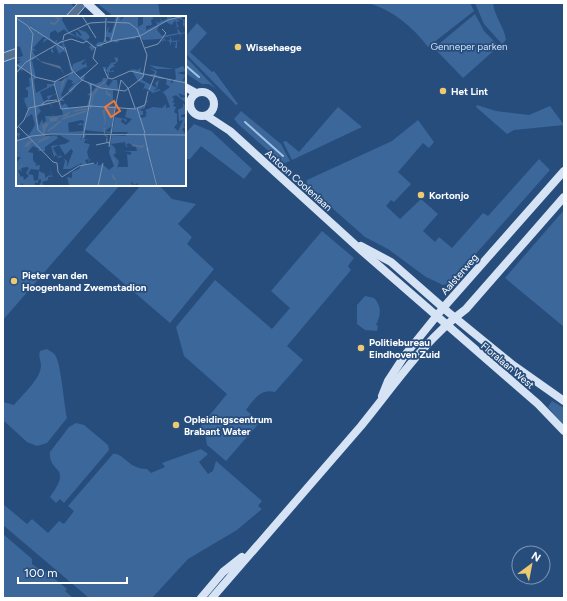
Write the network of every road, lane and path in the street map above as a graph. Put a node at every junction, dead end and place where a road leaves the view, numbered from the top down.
1 (89, 5) edge
2 (101, 16) edge
3 (186, 88) edge
4 (196, 93) junction
5 (187, 98) edge
6 (213, 110) junction
7 (207, 116) junction
8 (230, 131) junction
9 (564, 171) edge
10 (564, 197) edge
11 (355, 244) junction
12 (443, 308) junction
13 (437, 316) junction
14 (455, 318) junction
15 (447, 325) junction
16 (381, 398) junction
17 (564, 401) edge
18 (564, 432) edge
19 (250, 552) junction
20 (201, 598) edge
21 (212, 598) edge

1 - 2 main road
3 - 4 main road
4 - 5 main road
4 - 6 main road
5 - 7 main road
6 - 7 main road
6 - 8 main road, Antoon Coolenlaan
7 - 8 main road, Antoon Coolenlaan
8 - 11 main road, Antoon Coolenlaan
9 - 12 main road, Aalsterweg
10 - 14 main road, Aalsterweg
11 - 12 main road, Antoon Coolenlaan
11 - 13 main road, Antoon Coolenlaan
12 - 13 main road, Aalsterweg
12 - 14 main road, Floralaan West
13 - 15 main road, Floralaan West
13 - 16 main road, Aalsterweg
14 - 15 main road, Aalsterweg
14 - 17 main road, Floralaan West
15 - 16 main road, Aalsterweg
15 - 18 main road, Floralaan West
16 - 19 main road, Aalsterweg
19 - 20 main road, Aalsterweg
19 - 21 main road, Aalsterweg

